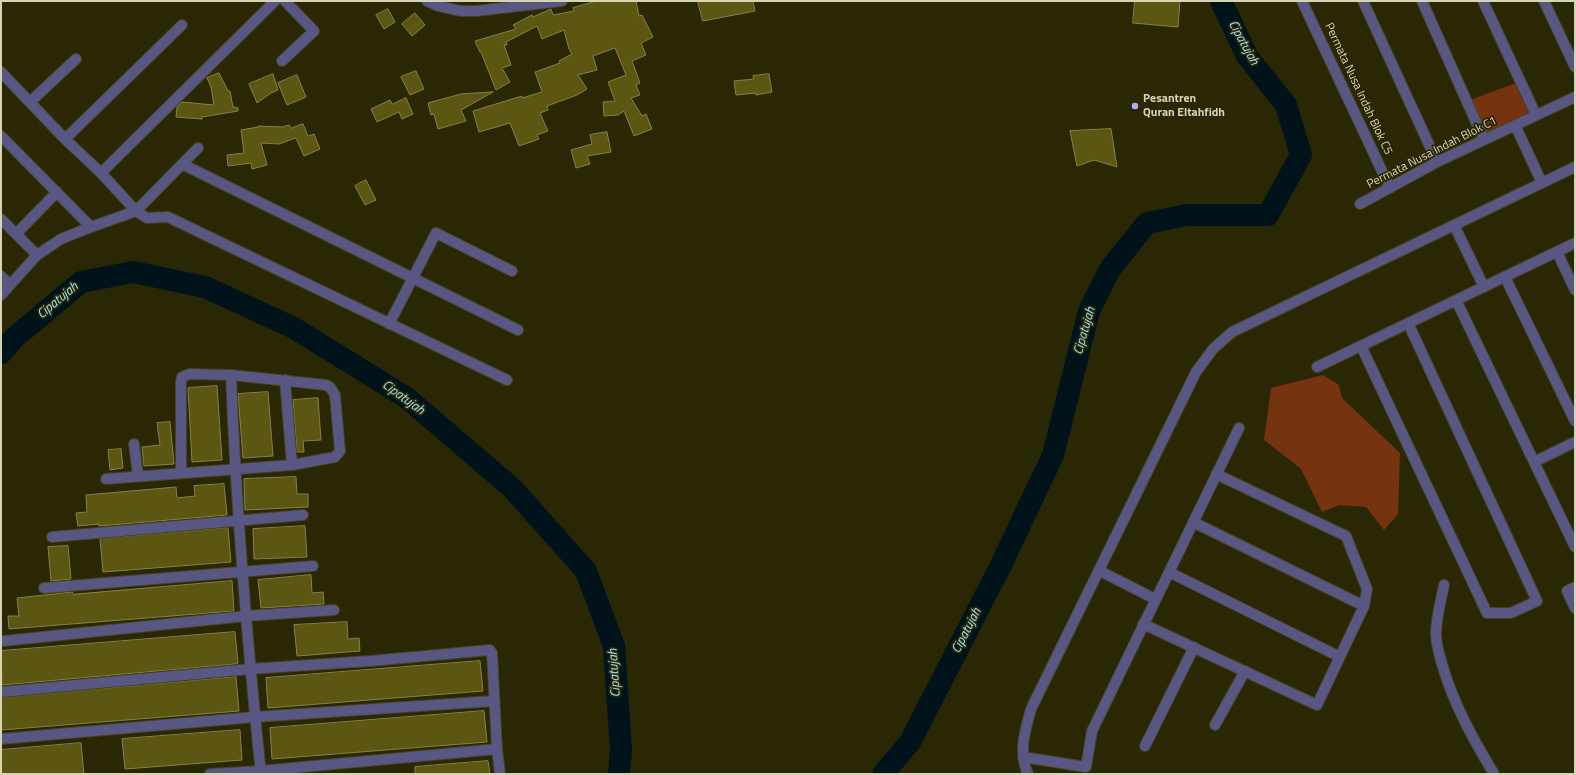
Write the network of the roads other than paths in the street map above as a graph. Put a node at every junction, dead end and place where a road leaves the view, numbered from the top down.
1 (275, 1) edge
2 (285, 1) edge
3 (427, 1) edge
4 (562, 1) edge
5 (1302, 1) edge
6 (1362, 1) edge
7 (1422, 1) edge
8 (1483, 1) edge
9 (1544, 1) edge
10 (182, 25) dead end
11 (76, 59) dead end
12 (282, 61) dead end
13 (1575, 67) edge
14 (1, 72) edge
15 (1575, 97) edge
16 (30, 102) junction
17 (1536, 115) junction
18 (1515, 125) junction
19 (1, 136) edge
20 (65, 139) junction
21 (1484, 140) junction
22 (198, 148) dead end
23 (1437, 162) junction
24 (182, 164) junction
25 (1575, 167) edge
26 (101, 173) junction
27 (1542, 183) junction
28 (1390, 188) junction
29 (57, 192) junction
30 (1360, 204) dead end
31 (136, 211) junction
32 (1, 219) edge
33 (1454, 225) junction
34 (90, 226) junction
35 (16, 234) junction
36 (1575, 243) edge
37 (1557, 252) junction
38 (37, 255) junction
39 (512, 271) dead end
40 (1, 276) edge
41 (1505, 277) junction
42 (413, 278) junction
43 (10, 285) junction
44 (1484, 287) junction
45 (1575, 290) edge
46 (1, 295) edge
47 (1456, 300) junction
48 (1408, 323) junction
49 (389, 324) junction
50 (518, 330) dead end
51 (1361, 346) junction
52 (1317, 367) dead end
53 (231, 374) junction
54 (285, 380) junction
55 (506, 380) dead end
56 (1575, 421) edge
57 (1239, 428) dead end
58 (1575, 442) edge
59 (134, 444) dead end
60 (1534, 462) junction
61 (292, 465) junction
62 (234, 469) junction
63 (181, 473) junction
64 (1216, 474) junction
65 (138, 476) junction
66 (106, 479) dead end
67 (303, 516) dead end
68 (240, 521) junction
69 (1193, 522) junction
70 (52, 537) dead end
71 (1575, 547) edge
72 (313, 566) dead end
73 (242, 571) junction
74 (1100, 571) junction
75 (1168, 572) junction
76 (1444, 585) dead end
77 (1575, 587) edge
78 (44, 588) dead end
79 (1155, 599) junction
80 (1364, 606) junction
81 (1575, 608) edge
82 (334, 610) dead end
83 (246, 616) junction
84 (1143, 624) junction
85 (3, 641) dead end
86 (1194, 647) junction
87 (1340, 656) junction
88 (250, 669) junction
89 (1245, 671) junction
90 (1, 692) edge
91 (494, 702) junction
92 (255, 717) junction
93 (1215, 725) dead end
94 (1, 739) edge
95 (1145, 746) dead end
96 (497, 750) junction
97 (1023, 757) junction
98 (1070, 769) edge
99 (260, 772) edge
100 (210, 774) edge
101 (500, 774) edge
102 (1028, 774) edge
103 (1494, 774) edge

1 - 26 street
2 - 12 street
3 - 4 street
5 - 28 street, Permata Nusa Indah Blok C5
6 - 23 street
7 - 21 street
8 - 17 street
9 - 13 street
10 - 20 street
11 - 16 street
14 - 16 street
15 - 17 street, Permata Nusa Indah Blok C1
16 - 20 street
17 - 18 street, Permata Nusa Indah Blok C1
18 - 21 street, Permata Nusa Indah Blok C1
18 - 27 street
19 - 29 street
20 - 26 street
21 - 23 street, Permata Nusa Indah Blok C1
22 - 24 street
23 - 28 street, Permata Nusa Indah Blok C1
24 - 31 street
24 - 42 street
25 - 27 street
26 - 31 street
27 - 33 street
28 - 30 street, Permata Nusa Indah Blok C1
29 - 34 street
29 - 35 street
31 - 34 street
31 - 49 street
32 - 35 street
33 - 44 street
33 - 74 street
34 - 38 street
35 - 38 street
36 - 37 street
37 - 41 street
37 - 45 street
38 - 43 street
39 - 42 street
40 - 43 street
41 - 44 street
41 - 56 street
42 - 49 street
42 - 50 street
43 - 46 street
44 - 47 street
47 - 48 street
47 - 60 street
48 - 51 street
48 - 51 street
49 - 55 street
51 - 52 street
53 - 54 street
53 - 62 street
53 - 63 street
54 - 61 street
54 - 61 street
57 - 64 street
58 - 60 street
59 - 65 street
60 - 71 street
61 - 62 street
62 - 63 street
62 - 68 street
63 - 65 street
64 - 69 street
64 - 80 street
65 - 66 street
67 - 68 street
68 - 70 street
68 - 73 street
69 - 75 street
69 - 80 street
72 - 73 street
73 - 78 street
73 - 83 street
74 - 79 street
74 - 97 street
75 - 79 street
75 - 87 street
76 - 103 street
77 - 81 street
79 - 84 street
80 - 87 street
82 - 83 street
83 - 85 street
83 - 88 street
84 - 86 street
84 - 98 street
86 - 89 street
86 - 95 street
87 - 89 street
88 - 90 street
88 - 91 street
88 - 92 street
89 - 93 street
91 - 92 street
91 - 96 street
92 - 94 street
92 - 99 street
96 - 99 street
96 - 101 street
97 - 98 street
97 - 102 street
99 - 100 street

